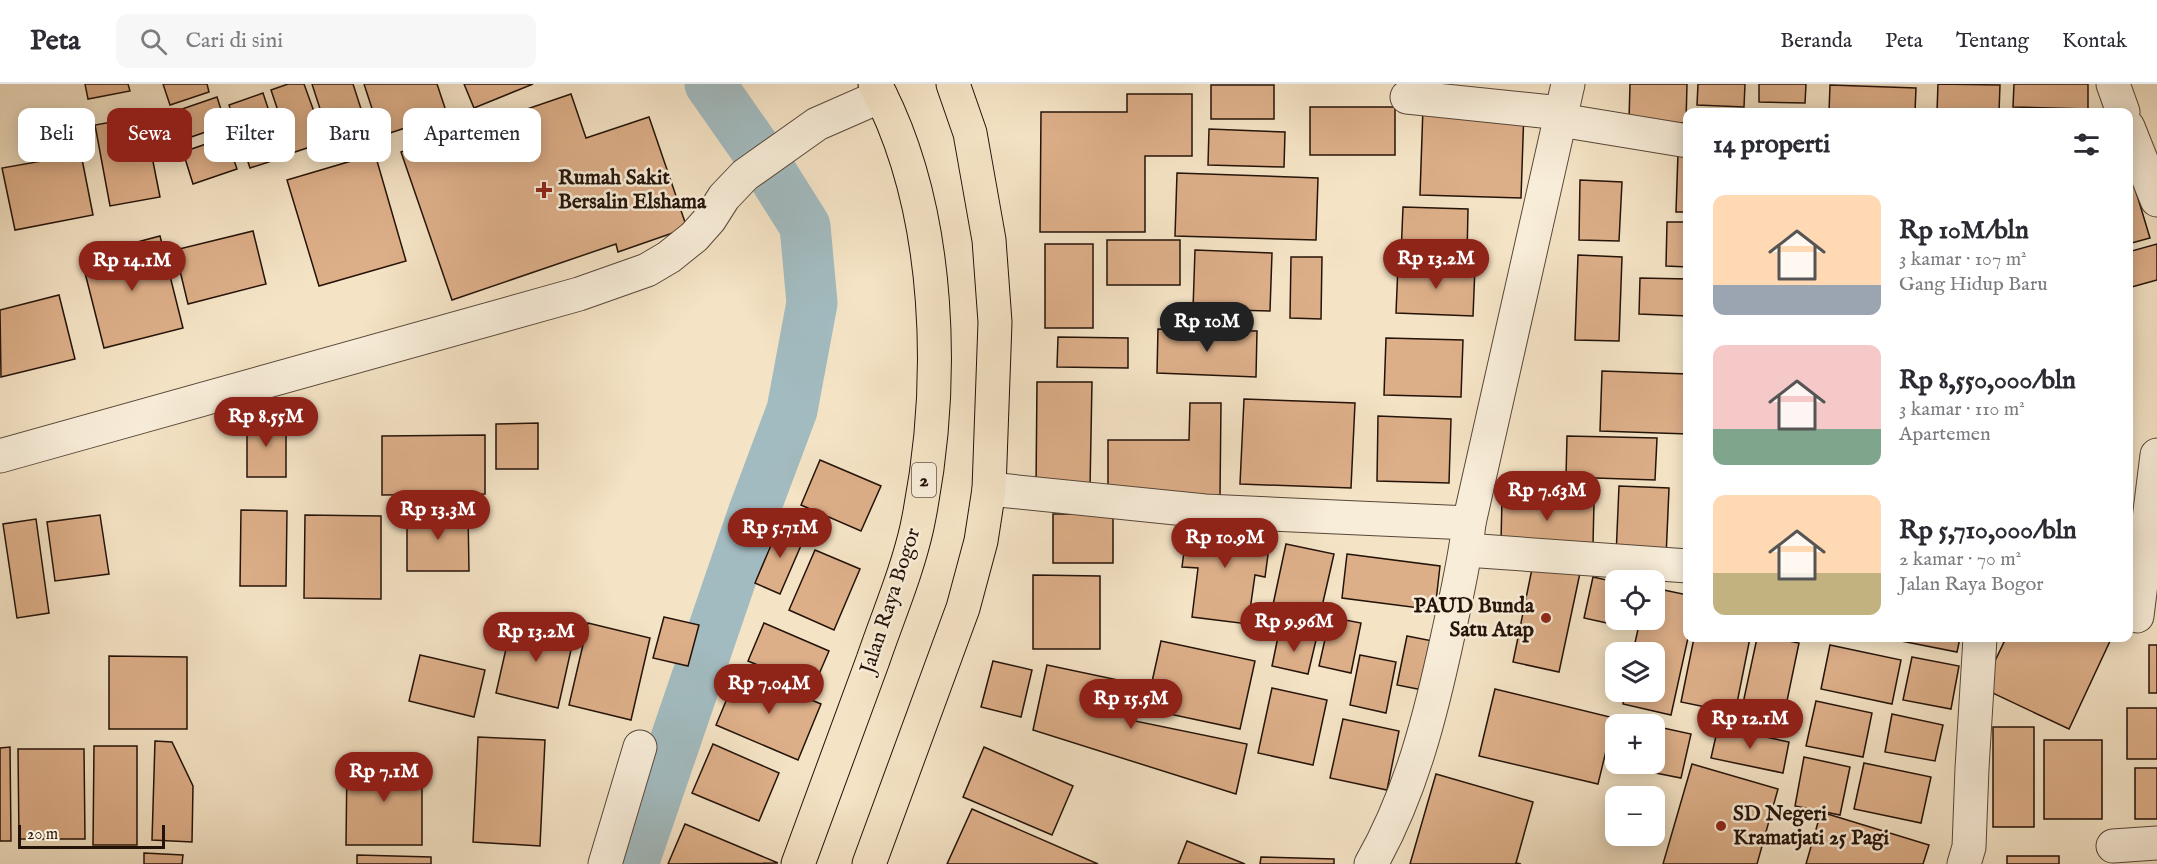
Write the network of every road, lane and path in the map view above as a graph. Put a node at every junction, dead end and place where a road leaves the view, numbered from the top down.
1 (953, 84) edge
2 (2113, 84) edge
3 (878, 90) edge
4 (1407, 97) dead end
5 (1563, 106) edge
6 (2122, 108) edge
7 (1683, 140) edge
8 (2133, 140) edge
9 (2157, 200) edge
10 (2157, 455) edge
11 (0, 456) edge
12 (989, 489) junction
13 (1468, 537) junction
14 (1683, 565) edge
15 (2141, 618) edge
16 (1980, 642) edge
17 (640, 747) dead end
18 (2157, 843) edge
19 (2113, 846) dead end
20 (605, 864) edge
21 (798, 864) edge
22 (869, 864) edge
23 (1371, 864) edge
24 (1964, 864) edge

1 - 12 highway
2 - 6 street
3 - 11 street
3 - 21 highway, Jalan Raya Bogor / 2
4 - 5 street
5 - 7 street
5 - 13 street
8 - 9 street
10 - 15 street
12 - 13 street
12 - 22 highway
13 - 14 street
13 - 23 street
16 - 24 street
17 - 20 street
18 - 19 street

